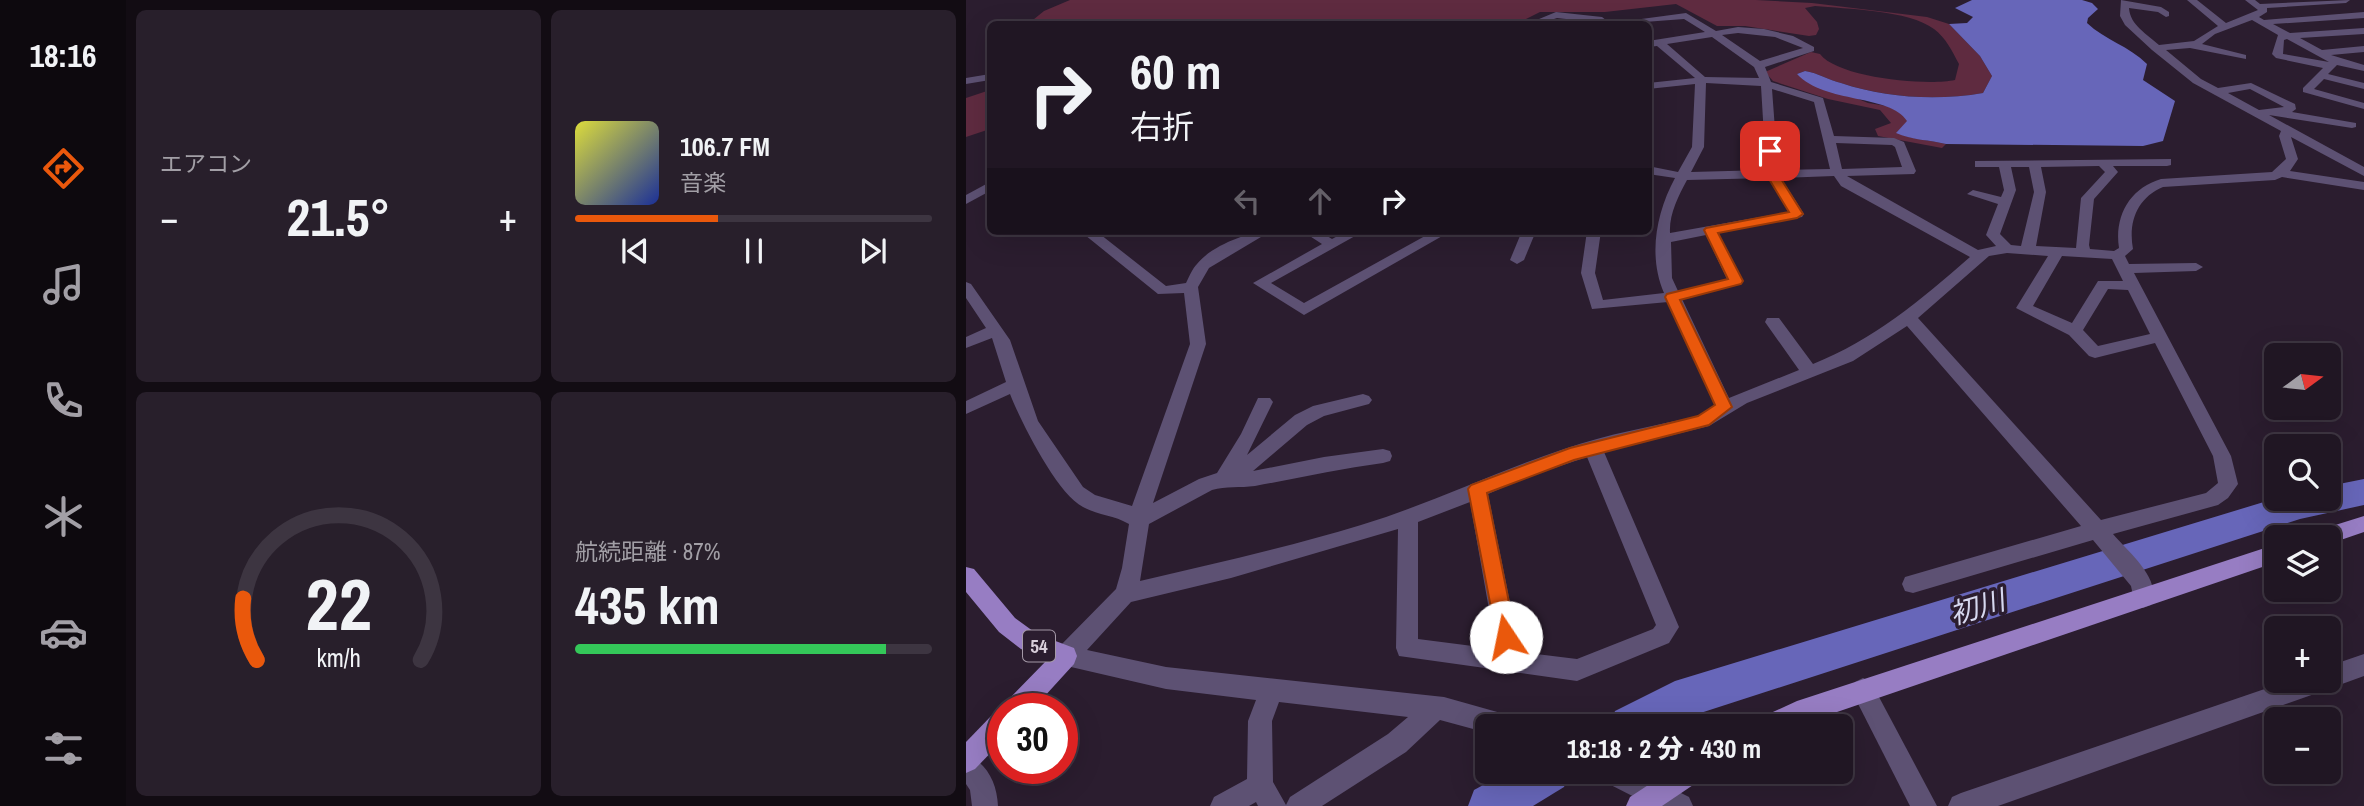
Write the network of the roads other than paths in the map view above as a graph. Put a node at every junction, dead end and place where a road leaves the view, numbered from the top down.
1 (2191, 0) edge
2 (2249, 0) edge
3 (2346, 0) edge
4 (2125, 2) edge
5 (2261, 6) junction
6 (2166, 14) dead end
7 (2364, 15) edge
8 (2253, 18) junction
9 (1540, 21) edge
10 (1584, 21) edge
11 (1646, 21) edge
12 (2264, 22) junction
13 (2224, 26) junction
14 (2364, 31) edge
15 (1714, 34) junction
16 (2290, 37) junction
17 (1653, 43) edge
18 (2192, 45) junction
19 (2155, 48) junction
20 (2364, 49) edge
21 (2317, 53) junction
22 (2242, 57) dead end
23 (1759, 65) junction
24 (2328, 67) junction
25 (2364, 68) edge
26 (2264, 75) dead end
27 (987, 78) edge
28 (1701, 79) junction
29 (966, 81) edge
30 (1766, 82) junction
31 (1652, 85) edge
32 (2364, 86) edge
33 (2254, 87) junction
34 (2216, 92) junction
35 (2364, 106) edge
36 (2272, 112) junction
37 (2256, 114) junction
38 (2352, 125) dead end
39 (2287, 131) junction
40 (1829, 139) junction
41 (2168, 162) dead end
42 (2004, 163) junction
43 (2034, 163) junction
44 (2103, 163) junction
45 (1979, 164) dead end
46 (1652, 171) edge
47 (1837, 172) junction
48 (2364, 172) edge
49 (2280, 173) junction
50 (1772, 174) junction
51 (1682, 176) junction
52 (2364, 186) edge
53 (987, 188) edge
54 (1973, 194) dead end
55 (966, 200) edge
56 (2006, 202) junction
57 (1710, 230) junction
58 (1092, 235) edge
59 (1256, 235) edge
60 (1316, 235) edge
61 (1349, 235) edge
62 (1437, 235) edge
63 (1527, 235) edge
64 (1593, 235) edge
65 (1663, 239) junction
66 (1332, 244) junction
67 (2007, 249) junction
68 (2029, 250) junction
69 (2058, 251) junction
70 (2084, 253) junction
71 (1978, 256) junction
72 (1517, 260) dead end
73 (2120, 262) junction
74 (2196, 267) dead end
75 (2133, 286) junction
76 (966, 287) edge
77 (1191, 287) junction
78 (1672, 297) junction
79 (1909, 318) junction
80 (1773, 322) dead end
81 (995, 330) junction
82 (2075, 331) junction
83 (2158, 337) junction
84 (966, 343) edge
85 (1810, 373) junction
86 (1014, 385) junction
87 (1363, 400) dead end
88 (1264, 402) dead end
89 (1724, 407) junction
90 (966, 408) edge
91 (1593, 448) junction
92 (1383, 456) dead end
93 (1223, 479) junction
94 (1477, 489) junction
95 (1408, 519) junction
96 (1139, 520) junction
97 (2364, 524) edge
98 (2341, 531) edge
99 (2101, 534) junction
100 (2264, 557) edge
101 (966, 576) edge
102 (1913, 584) dead end
103 (2142, 591) junction
104 (1125, 594) junction
105 (1066, 656) junction
106 (1510, 662) junction
107 (2364, 665) edge
108 (2341, 673) edge
109 (1863, 690) junction
110 (1270, 691) junction
111 (1031, 693) edge
112 (2286, 693) edge
113 (1440, 708) junction
114 (1795, 714) edge
115 (1475, 718) edge
116 (987, 738) edge
117 (966, 760) edge
118 (966, 768) edge
119 (1629, 784) edge
120 (1672, 784) edge
121 (1267, 796) edge
122 (1648, 800) edge
123 (985, 806) edge
124 (1223, 806) edge
125 (1299, 806) edge
126 (1680, 806) edge
127 (1924, 806) edge
128 (1961, 806) edge

1 - 13 street
2 - 5 street
3 - 5 street
4 - 6 street
4 - 19 street
5 - 8 street
7 - 12 street
8 - 12 street
8 - 13 street
9 - 10 street
11 - 15 street
12 - 16 street
13 - 18 street
14 - 16 street
15 - 17 street
15 - 23 street
15 - 23 street
16 - 21 street
16 - 24 street
17 - 28 street
18 - 19 street
18 - 22 street
19 - 34 street
20 - 21 street
21 - 24 street
23 - 30 street
24 - 25 street
24 - 32 street
24 - 35 street
26 - 33 street
27 - 29 street
28 - 30 street
28 - 31 street
28 - 51 street
30 - 40 street
30 - 50 street
33 - 34 street
33 - 36 street
34 - 37 street
36 - 37 street
36 - 38 street
37 - 39 street
39 - 48 street
39 - 49 street
40 - 47 street
40 - 47 street
41 - 44 street
42 - 43 street
42 - 45 street
42 - 56 street
43 - 44 street
43 - 68 street
44 - 70 street
46 - 51 street
47 - 50 street
47 - 71 street
49 - 52 street
49 - 73 street
50 - 51 street
50 - 57 street
51 - 65 street
53 - 55 street
54 - 56 street
56 - 67 street
57 - 65 street
57 - 78 street
58 - 77 street
59 - 77 street
60 - 66 street
61 - 66 street
62 - 66 street
63 - 72 street
64 - 78 street
65 - 78 street
67 - 68 street
67 - 71 street
68 - 69 street
69 - 70 street
69 - 82 street
70 - 73 street
71 - 79 street
73 - 74 street
73 - 75 street
75 - 82 street
75 - 83 street
76 - 81 street
77 - 96 street
78 - 89 street
79 - 85 street
79 - 99 street
80 - 85 street
81 - 84 street
81 - 86 street
82 - 83 street
83 - 99 street
85 - 89 street
86 - 90 street
86 - 96 street
87 - 93 street
88 - 93 street
89 - 91 street
91 - 94 street
91 - 106 street
92 - 93 street
93 - 96 street
94 - 95 street
94 - 106 street
95 - 104 street
95 - 106 street
96 - 104 street
97 - 98 main road
99 - 102 street
99 - 103 street
100 - 103 main road
101 - 105 main road, 54
103 - 109 main road
104 - 105 street
105 - 110 street
105 - 111 main road, 54
107 - 108 street
109 - 114 main road
109 - 127 street
110 - 113 street
110 - 121 street
112 - 128 street
113 - 115 street
113 - 125 street
116 - 117 main road
118 - 123 street
119 - 122 street
120 - 122 main road
121 - 124 street
122 - 126 street

